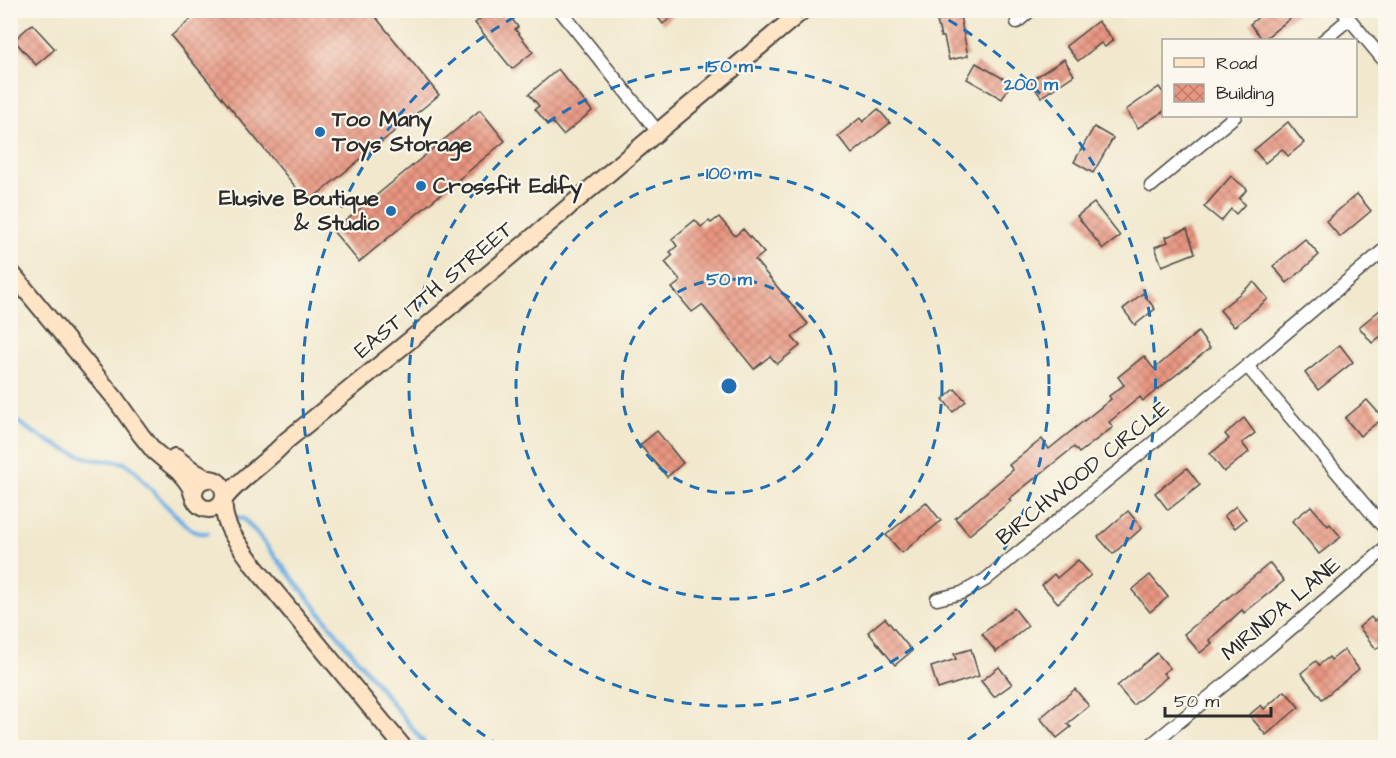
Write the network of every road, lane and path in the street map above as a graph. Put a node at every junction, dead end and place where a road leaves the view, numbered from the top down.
1 (802, 10) edge
2 (1031, 10) edge
3 (567, 13) edge
4 (1345, 15) edge
5 (1017, 22) dead end
6 (1325, 39) edge
7 (1386, 63) edge
8 (1234, 117) edge
9 (658, 132) junction
10 (1151, 186) dead end
11 (1386, 248) edge
12 (10, 271) edge
13 (1247, 366) junction
14 (114, 397) junction
15 (286, 441) junction
16 (211, 479) junction
17 (224, 500) junction
18 (199, 503) junction
19 (1386, 530) edge
20 (1386, 548) edge
21 (254, 566) junction
22 (937, 599) dead end
23 (404, 747) edge
24 (1147, 747) edge

1 - 9 main road, EAST 17TH STREET
2 - 5 street
3 - 9 street
4 - 6 street
4 - 7 street
8 - 10 street
9 - 15 main road, EAST 17TH STREET
11 - 13 street, BIRCHWOOD CIRCLE
12 - 14 main road
13 - 19 street
13 - 22 street, BIRCHWOOD CIRCLE
14 - 16 main road
14 - 18 main road
15 - 16 main road, EAST 17TH STREET
15 - 17 main road, EAST 17TH STREET
16 - 17 main road
16 - 18 main road
17 - 18 main road
17 - 21 main road
18 - 21 main road
20 - 24 street, MIRINDA LANE
21 - 23 main road

